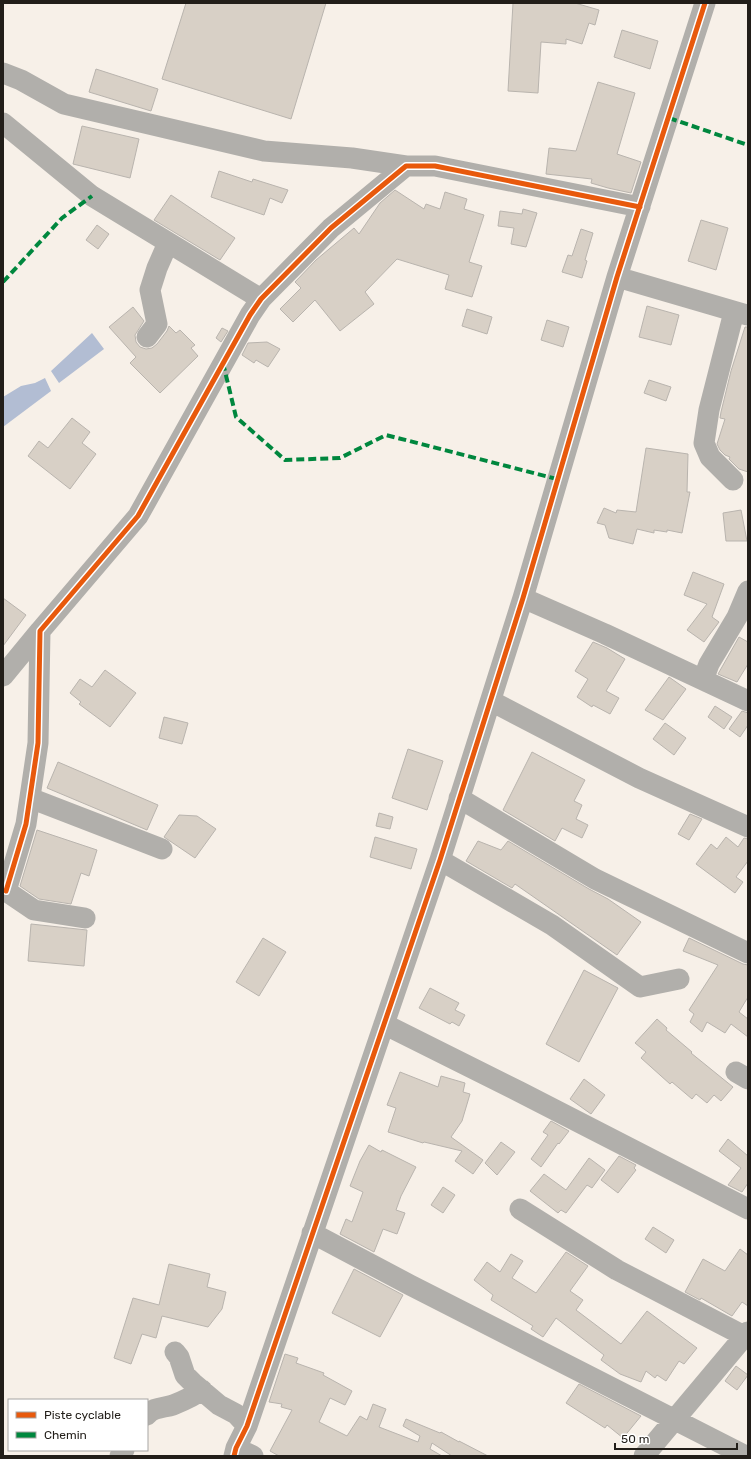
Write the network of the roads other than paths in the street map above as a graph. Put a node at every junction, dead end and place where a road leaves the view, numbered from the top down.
1 (705, 3) edge
2 (3, 72) edge
3 (3, 123) edge
4 (406, 166) junction
5 (640, 207) junction
6 (168, 243) junction
7 (617, 277) junction
8 (261, 299) junction
9 (741, 314) edge
10 (147, 337) dead end
11 (733, 480) dead end
12 (748, 591) edge
13 (522, 598) junction
14 (40, 631) junction
15 (3, 676) edge
16 (703, 680) junction
17 (491, 701) junction
18 (748, 701) edge
19 (30, 798) junction
20 (459, 798) junction
21 (748, 826) edge
22 (162, 849) dead end
23 (440, 860) junction
24 (85, 918) dead end
25 (748, 954) edge
26 (679, 979) dead end
27 (384, 1024) junction
28 (520, 1209) dead end
29 (748, 1209) edge
30 (312, 1233) junction
31 (747, 1335) edge
32 (175, 1352) dead end
33 (202, 1390) junction
34 (148, 1414) edge
35 (675, 1420) junction
36 (247, 1426) junction
37 (241, 1453) edge
38 (644, 1456) edge
39 (746, 1456) edge

1 - 5 street
2 - 4 street
3 - 6 street
4 - 5 street
4 - 8 street
5 - 7 street
6 - 8 street
6 - 10 street
7 - 9 street
7 - 13 street
8 - 14 street
9 - 11 street
12 - 16 street
13 - 16 street
13 - 17 street
14 - 15 street
14 - 19 street
16 - 18 street
17 - 20 street
17 - 21 street
19 - 22 street
19 - 24 street
20 - 23 street
20 - 25 street
23 - 26 street
23 - 27 street
27 - 29 street
27 - 30 street
28 - 31 street
30 - 35 street
30 - 36 street
31 - 35 street
32 - 33 street
33 - 34 street
33 - 36 street
35 - 38 street
35 - 39 street
36 - 37 street

